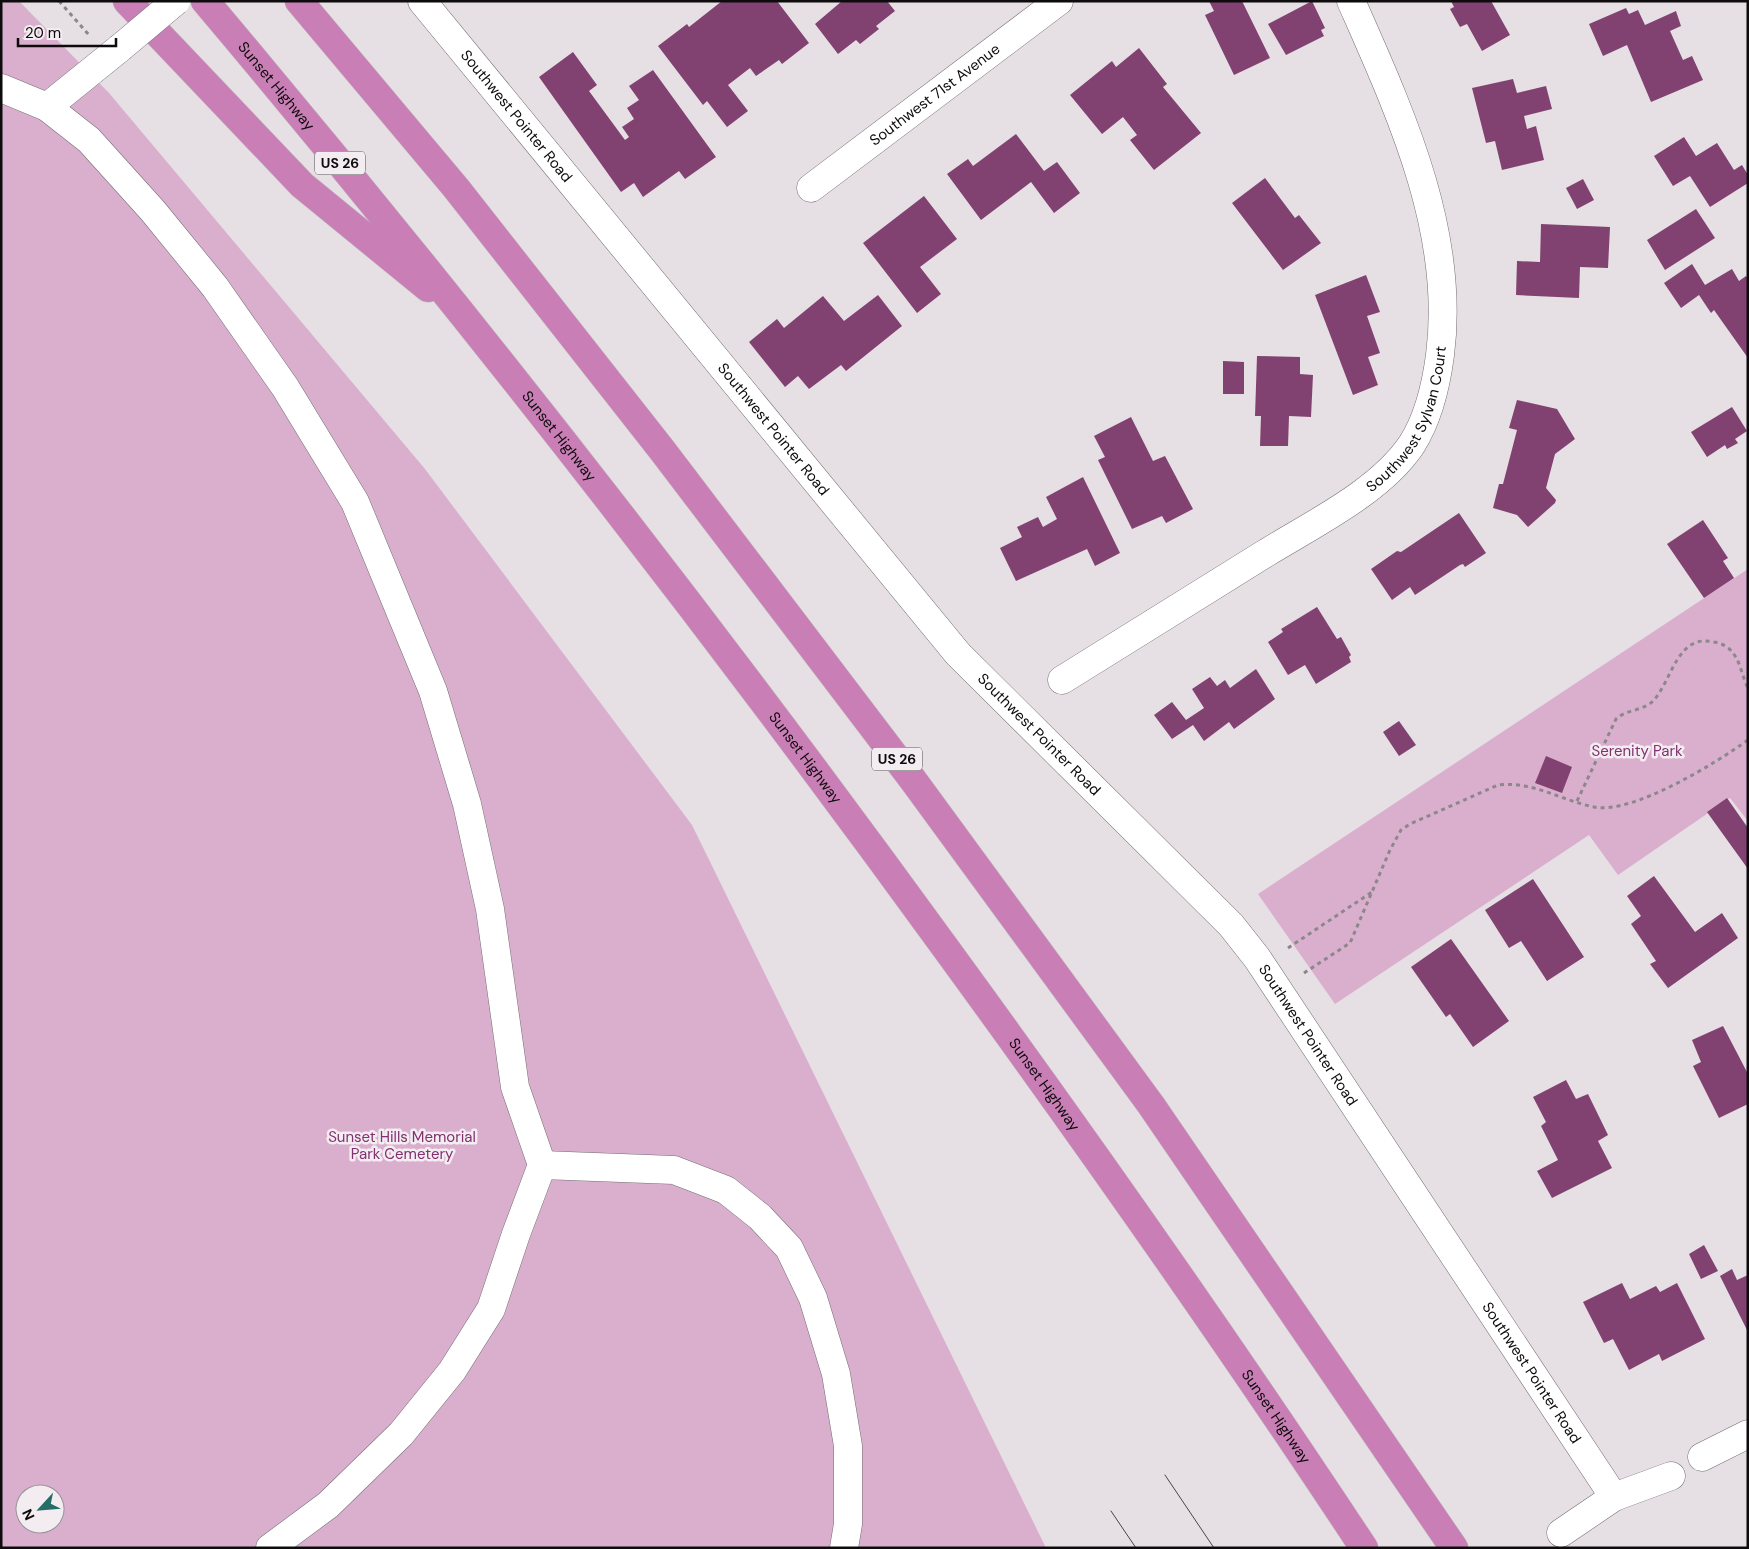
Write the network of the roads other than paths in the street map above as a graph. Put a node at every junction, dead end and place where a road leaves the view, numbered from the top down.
1 (127, 1) edge
2 (176, 1) edge
3 (205, 1) edge
4 (299, 1) edge
5 (422, 1) edge
6 (1059, 1) edge
7 (1351, 1) edge
8 (1, 88) edge
9 (47, 107) junction
10 (811, 188) dead end
11 (474, 326) junction
12 (1062, 680) dead end
13 (542, 1165) junction
14 (1748, 1434) edge
15 (1702, 1457) dead end
16 (1671, 1476) dead end
17 (1614, 1497) junction
18 (1561, 1533) dead end
19 (270, 1548) edge
20 (844, 1548) edge
21 (1364, 1548) edge
22 (1454, 1548) edge

1 - 11 highway
2 - 9 street, bridge
3 - 11 highway, Sunset Highway / US 26
4 - 22 highway, US 26
5 - 17 street, Southwest Pointer Road
6 - 10 street, Southwest 71st Avenue
7 - 12 street, Southwest Sylvan Court
8 - 9 street
9 - 13 street
11 - 21 highway, Sunset Highway / US 26
13 - 19 street
13 - 20 street
14 - 15 street
16 - 17 street
17 - 18 street

